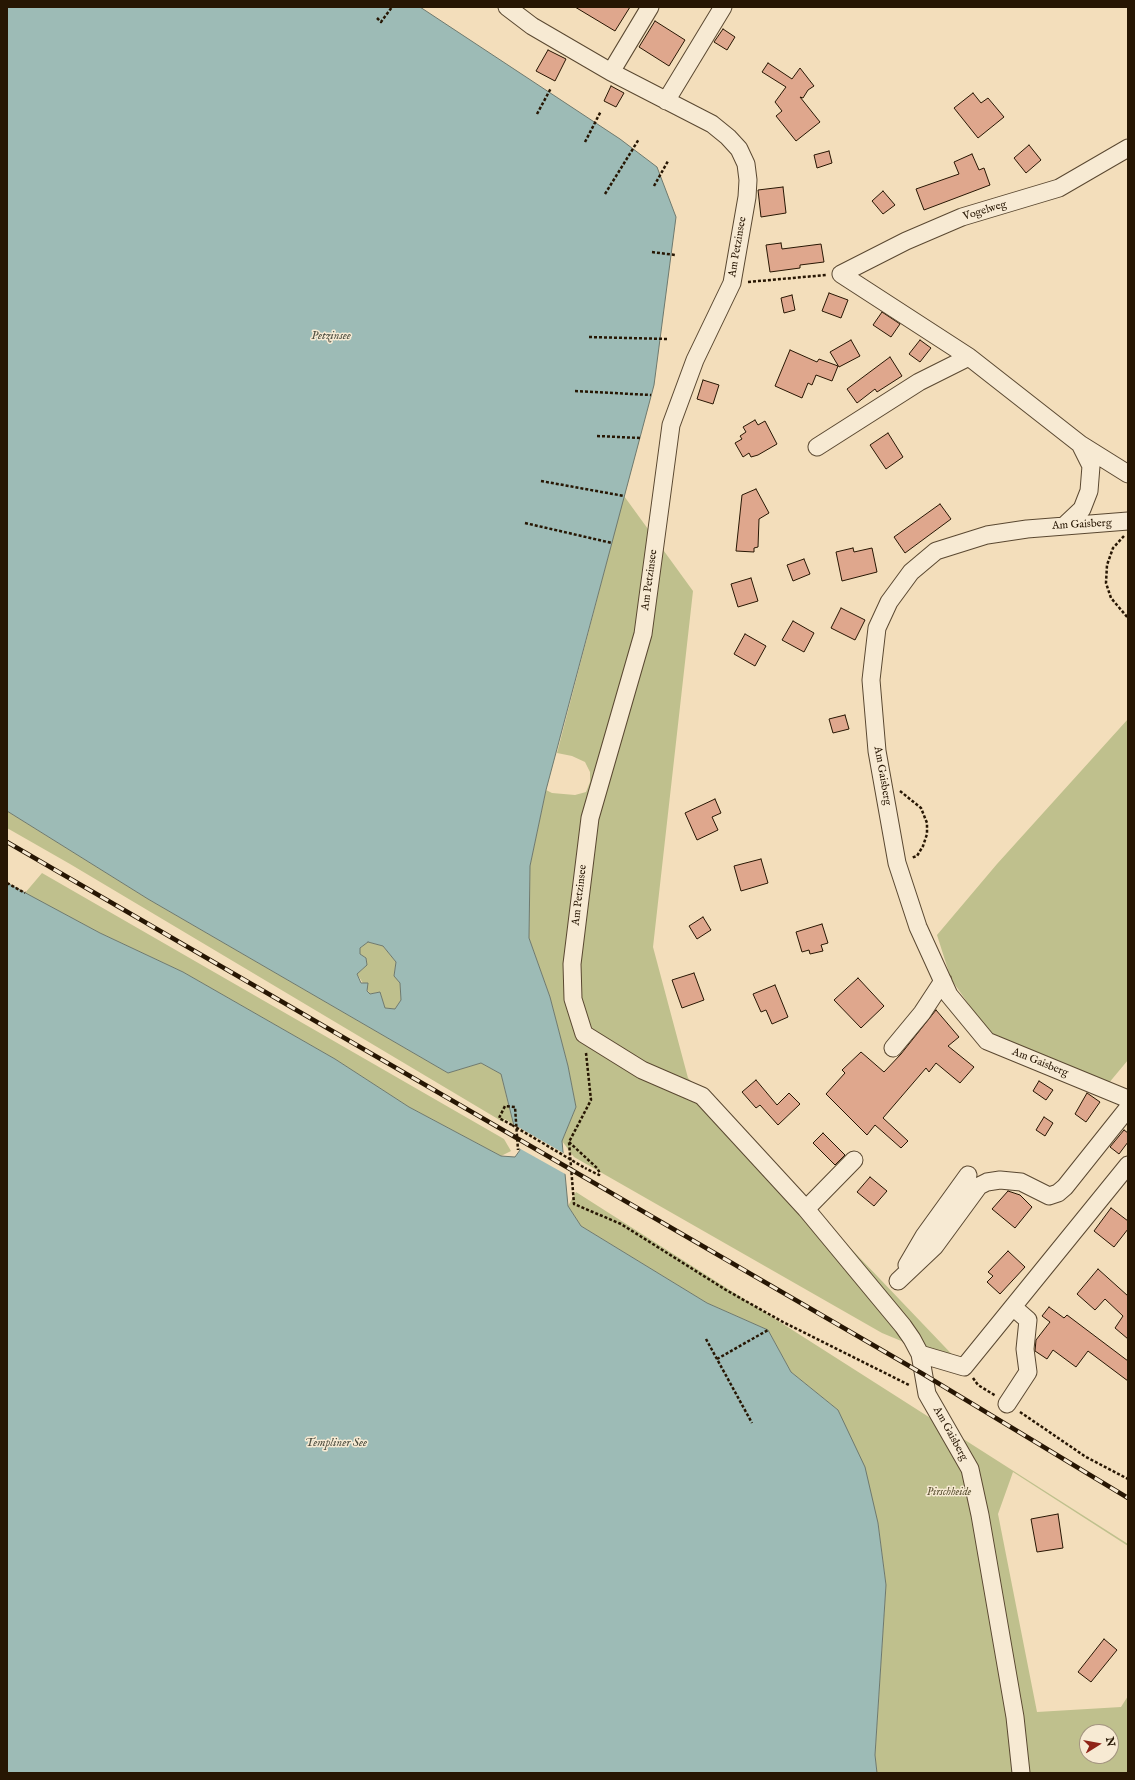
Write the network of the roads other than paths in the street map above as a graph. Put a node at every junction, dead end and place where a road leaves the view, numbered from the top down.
1 (507, 7) edge
2 (650, 7) edge
3 (723, 7) edge
4 (611, 72) junction
5 (666, 101) junction
6 (1127, 151) edge
7 (969, 357) junction
8 (1080, 444) junction
9 (817, 447) dead end
10 (1128, 474) edge
11 (1128, 521) edge
12 (1064, 526) junction
13 (942, 981) junction
14 (893, 1048) dead end
15 (702, 1096) joint
16 (1128, 1099) edge
17 (1128, 1108) edge
18 (854, 1160) dead end
19 (1128, 1165) edge
20 (968, 1175) dead end
21 (806, 1209) junction
22 (898, 1281) junction
23 (882, 1300) junction
24 (1013, 1307) junction
25 (920, 1354) junction
26 (1007, 1404) road end
27 (1021, 1773) edge

1 - 4 street, Am Petzinsee
2 - 4 street
3 - 5 street
4 - 5 street, Am Petzinsee
5 - 15 street, Am Petzinsee
6 - 7 street, Vogelweg
7 - 8 street
7 - 9 street
8 - 10 street
8 - 12 street
11 - 12 street, Am Gaisberg
12 - 13 street, Am Gaisberg
13 - 14 street
13 - 16 street, Am Gaisberg
15 - 21 street, Am Gaisberg
17 - 22 street
18 - 21 street
19 - 24 street
20 - 22 street
21 - 23 street, Am Gaisberg
22 - 23 street
23 - 25 street, Am Gaisberg
24 - 25 street
24 - 26 street
25 - 27 street, Am Gaisberg

